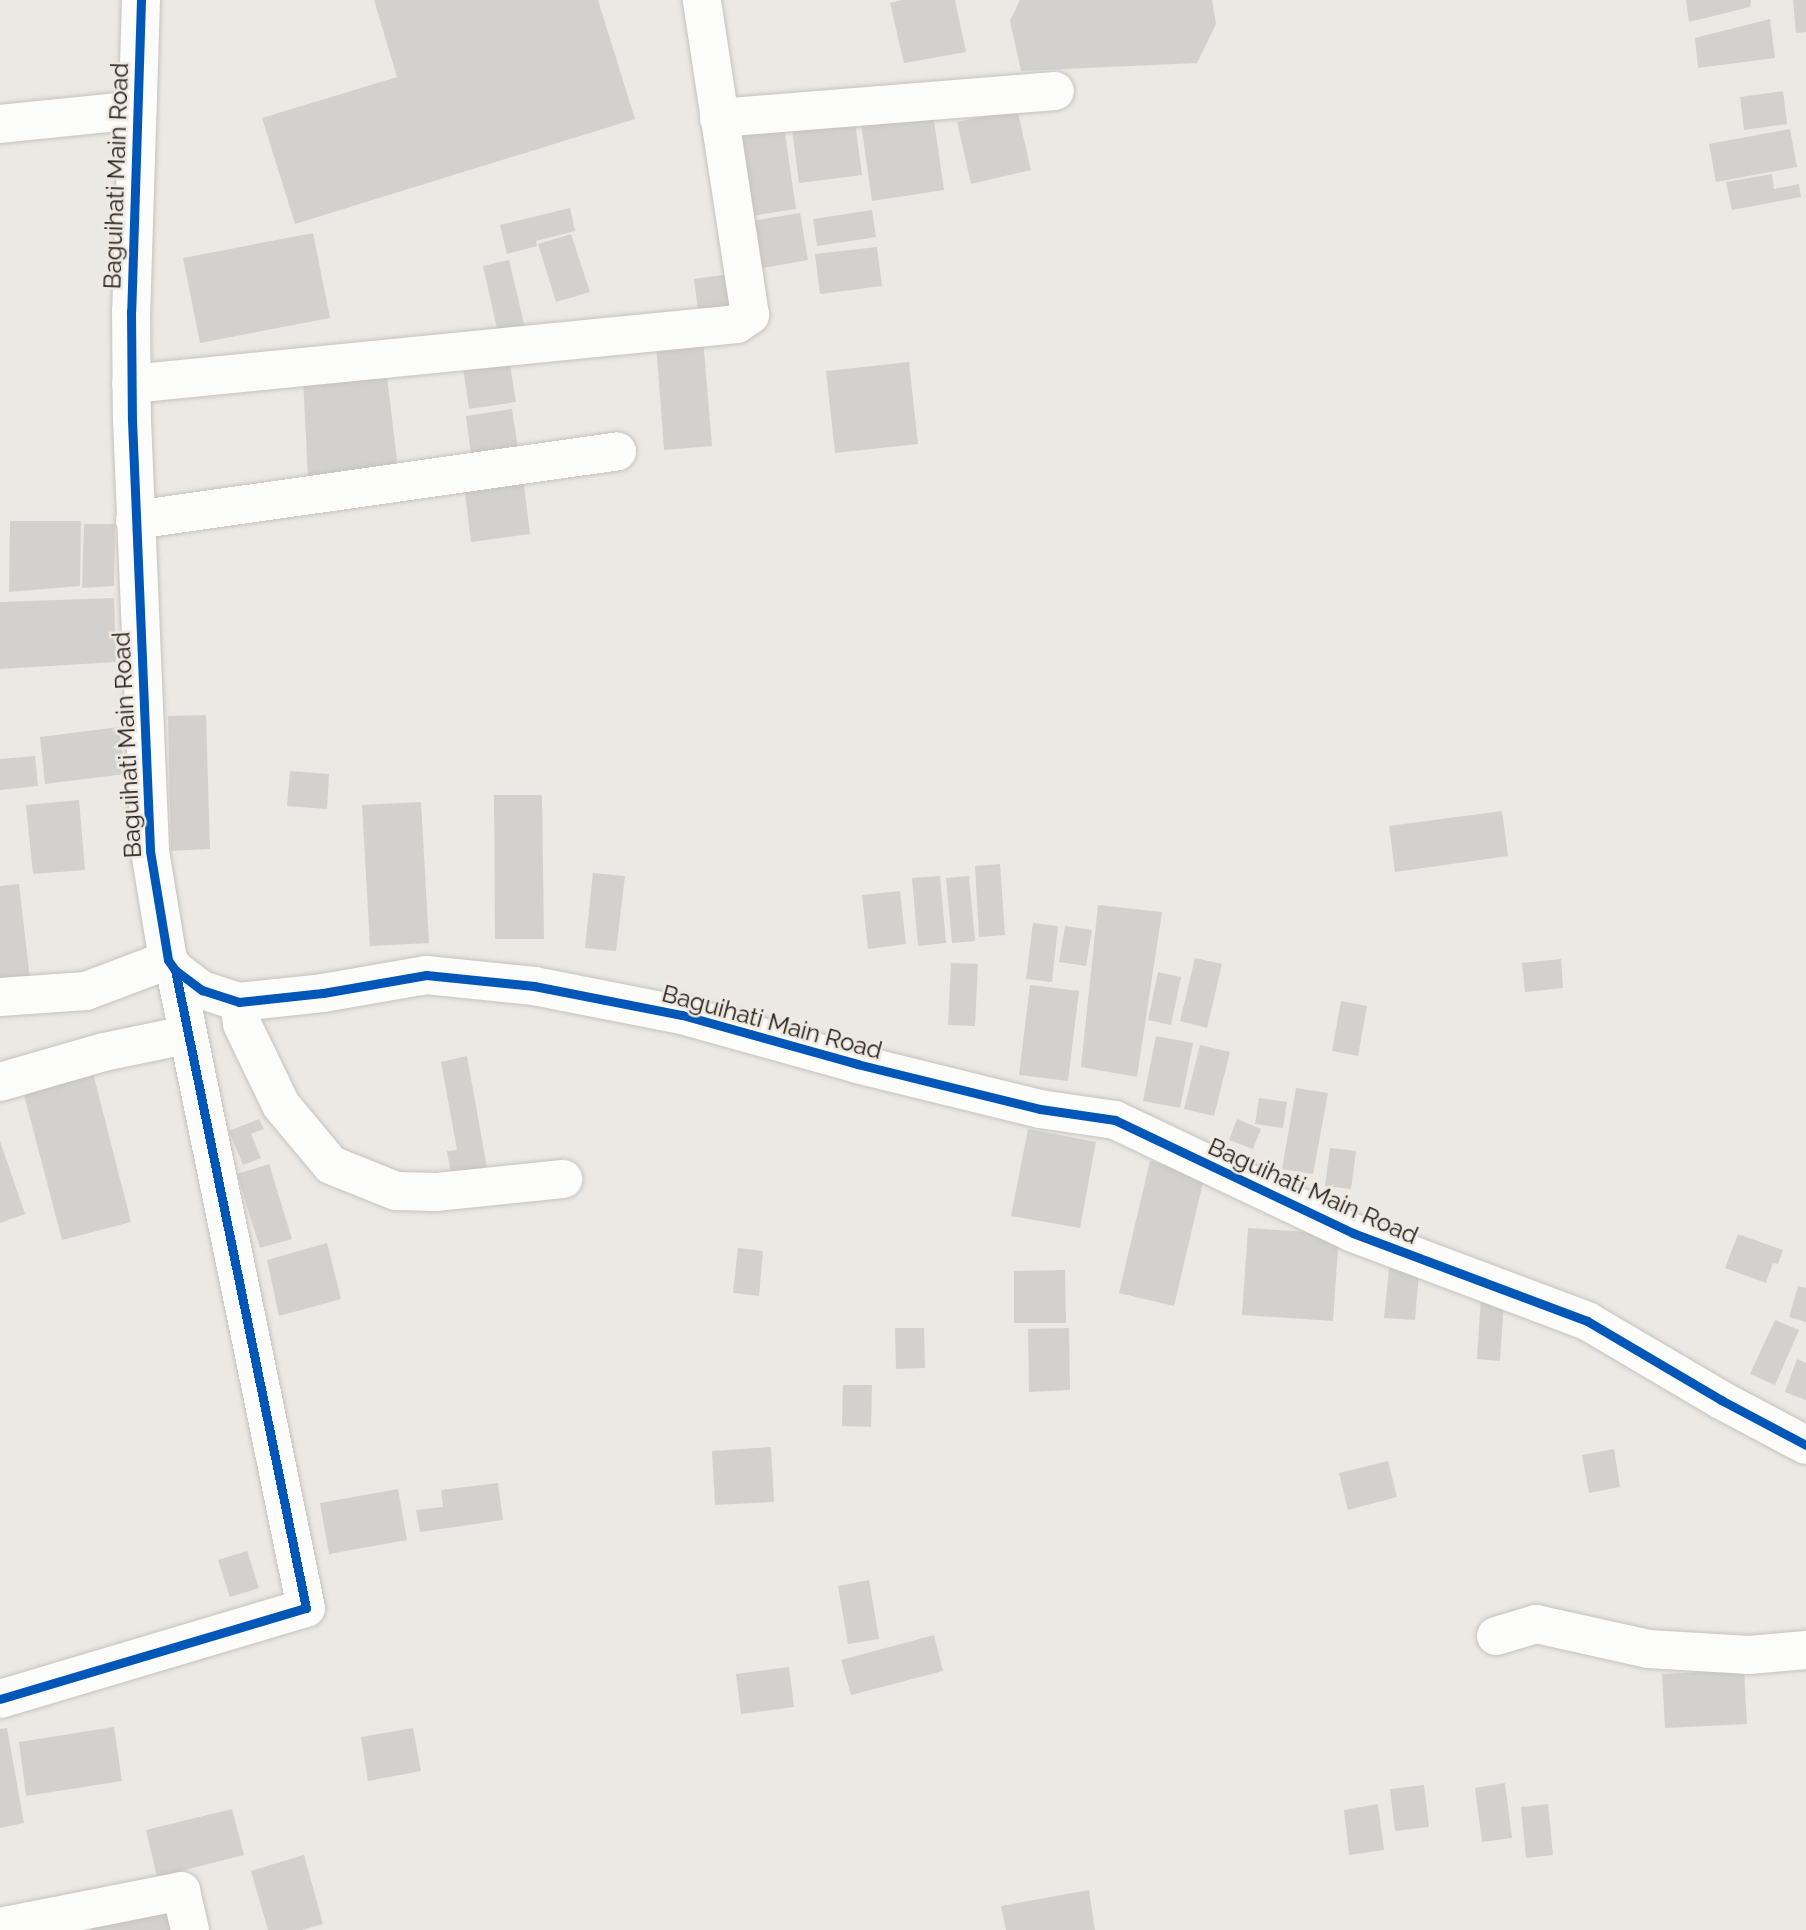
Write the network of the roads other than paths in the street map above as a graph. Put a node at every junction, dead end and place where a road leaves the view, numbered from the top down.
1 (141, 0) edge
2 (702, 0) edge
3 (1055, 91) dead end
4 (137, 110) junction
5 (719, 118) junction
6 (0, 124) edge
7 (131, 384) junction
8 (617, 451) dead end
9 (135, 520) junction
10 (171, 965) junction
11 (0, 997) edge
12 (239, 1002) junction
13 (186, 1034) junction
14 (0, 1082) edge
15 (563, 1179) dead end
16 (1806, 1445) edge
17 (1496, 1636) dead end
18 (1806, 1650) edge
19 (0, 1699) edge
20 (0, 1927) edge
21 (190, 1930) edge

1 - 4 street, Baguihati Main Road
2 - 5 street
3 - 5 street
4 - 6 street
4 - 7 street, Baguihati Main Road
5 - 7 street
7 - 9 street, Baguihati Main Road
8 - 9 street
9 - 10 street, Baguihati Main Road
10 - 11 street
10 - 12 street, Baguihati Main Road
10 - 13 street
12 - 15 street
12 - 16 street, Baguihati Main Road
13 - 14 street
13 - 19 street
17 - 18 street
20 - 21 street

